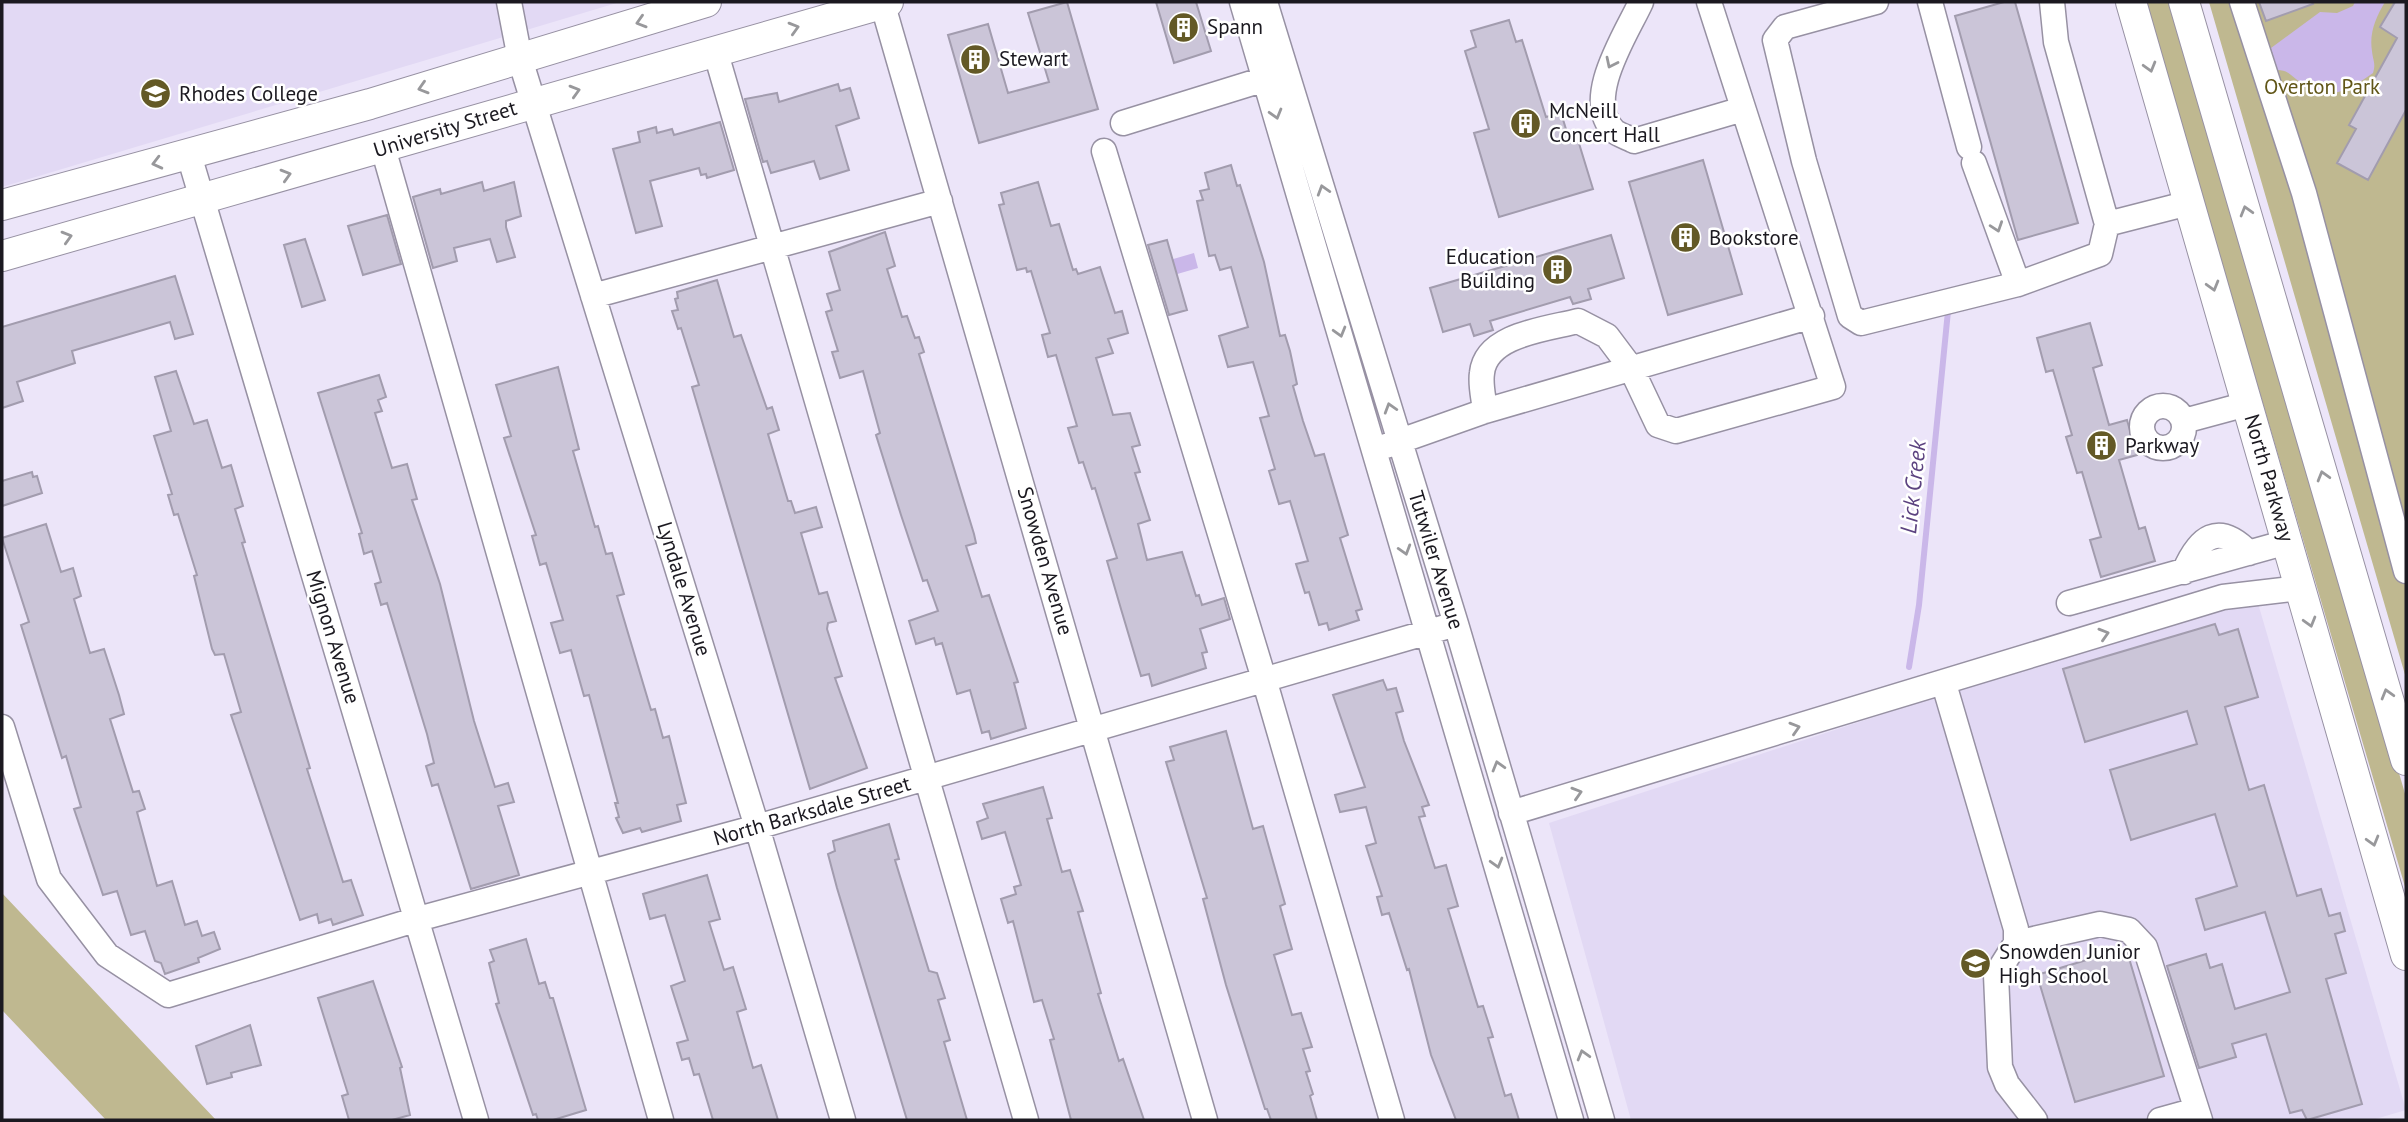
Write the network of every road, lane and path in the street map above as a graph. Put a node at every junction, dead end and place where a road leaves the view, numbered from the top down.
1 (509, 2) edge
2 (706, 2) edge
3 (884, 2) edge
4 (1242, 2) edge
5 (1265, 2) edge
6 (1641, 2) edge
7 (1709, 2) edge
8 (1876, 2) edge
9 (1930, 2) edge
10 (2052, 2) edge
11 (2131, 2) edge
12 (2184, 2) edge
13 (2242, 2) edge
14 (715, 50) junction
15 (520, 59) junction
16 (1265, 79) junction
17 (534, 103) junction
18 (1743, 109) junction
19 (1123, 123) dead end
20 (383, 148) junction
21 (1104, 151) dead end
22 (189, 155) junction
23 (202, 199) junction
24 (940, 201) junction
25 (2189, 203) junction
26 (2, 205) edge
27 (2107, 224) junction
28 (772, 248) junction
29 (2, 256) edge
30 (1335, 271) junction
31 (2018, 284) junction
32 (593, 296) junction
33 (1812, 316) junction
34 (1631, 368) junction
35 (2247, 404) junction
36 (1485, 411) junction
37 (2184, 421) dead end
38 (1400, 442) junction
39 (1375, 449) junction
40 (2287, 542) junction
41 (2406, 571) edge
42 (2301, 588) junction
43 (2069, 603) dead end
44 (1456, 624) junction
45 (1429, 631) junction
46 (1264, 679) junction
47 (1944, 684) junction
48 (2, 727) edge
49 (1093, 729) junction
50 (2406, 760) edge
51 (925, 778) junction
52 (1511, 813) junction
53 (757, 827) junction
54 (588, 873) junction
55 (418, 919) junction
56 (2016, 943) junction
57 (2406, 955) edge
58 (1564, 989) junction
59 (1537, 999) junction
60 (2198, 1115) edge
61 (476, 1120) edge
62 (661, 1120) edge
63 (843, 1120) edge
64 (1026, 1120) edge
65 (1205, 1120) edge
66 (1392, 1120) edge
67 (1571, 1120) edge
68 (1602, 1120) edge
69 (2035, 1120) edge
70 (2160, 1120) edge

1 - 15 street, Lyndale Avenue
2 -> 15 main road
14 -> 3 main road, University Street
3 - 24 street, Snowden Avenue
4 - 16 street, Tutwiler Avenue
30 -> 5 street, Tutwiler Avenue
6 -> 18 street
7 - 18 street
8 - 31 street
9 -> 31 street
10 - 27 street
11 -> 25 main road, North Parkway
50 -> 12 main road
13 - 41 street
17 -> 14 main road, University Street
14 - 28 street
15 - 17 street, Lyndale Avenue
15 -> 22 main road
16 - 19 street
16 -> 30 street, Tutwiler Avenue
17 - 20 main road, University Street
17 - 32 street, Lyndale Avenue
18 - 33 street
23 -> 20 main road, University Street
20 - 54 street
21 - 46 street
22 - 23 street, Mignon Avenue
22 -> 26 main road
29 -> 23 main road, University Street
23 - 55 street, Mignon Avenue
24 - 28 street
24 - 49 street, Snowden Avenue
25 - 27 street
25 -> 35 main road, North Parkway
27 - 31 street
28 - 32 street
28 - 51 street
38 -> 30 street, Tutwiler Avenue
30 -> 39 street, Tutwiler Avenue
32 - 53 street, Lyndale Avenue
33 - 34 street
33 - 34 street
34 - 36 street
34 - 36 street
35 - 37 street
35 - 40 main road, North Parkway
36 - 38 street
38 - 39 street
38 - 44 street, Tutwiler Avenue
39 -> 45 street, Tutwiler Avenue
40 - 42 main road, North Parkway
40 - 43 street
47 -> 42 street
42 -> 57 main road, North Parkway
44 - 45 street, North Barksdale Street
52 -> 44 street, Tutwiler Avenue
45 - 46 street, North Barksdale Street
45 -> 59 street, Tutwiler Avenue
46 - 49 street, North Barksdale Street
46 - 66 street
52 -> 47 street
47 - 56 street
48 - 55 street, North Barksdale Street
49 - 51 street, North Barksdale Street
49 - 65 street, Snowden Avenue
51 - 53 street, North Barksdale Street
51 - 64 street
52 - 58 street, Tutwiler Avenue
53 - 54 street, North Barksdale Street
53 - 63 street, Lyndale Avenue
54 - 55 street, North Barksdale Street
54 - 62 street
55 - 61 street, Mignon Avenue
56 - 60 street
56 - 69 street
58 - 59 street
68 -> 58 street, Tutwiler Avenue
59 - 67 street, Tutwiler Avenue
60 - 70 street

